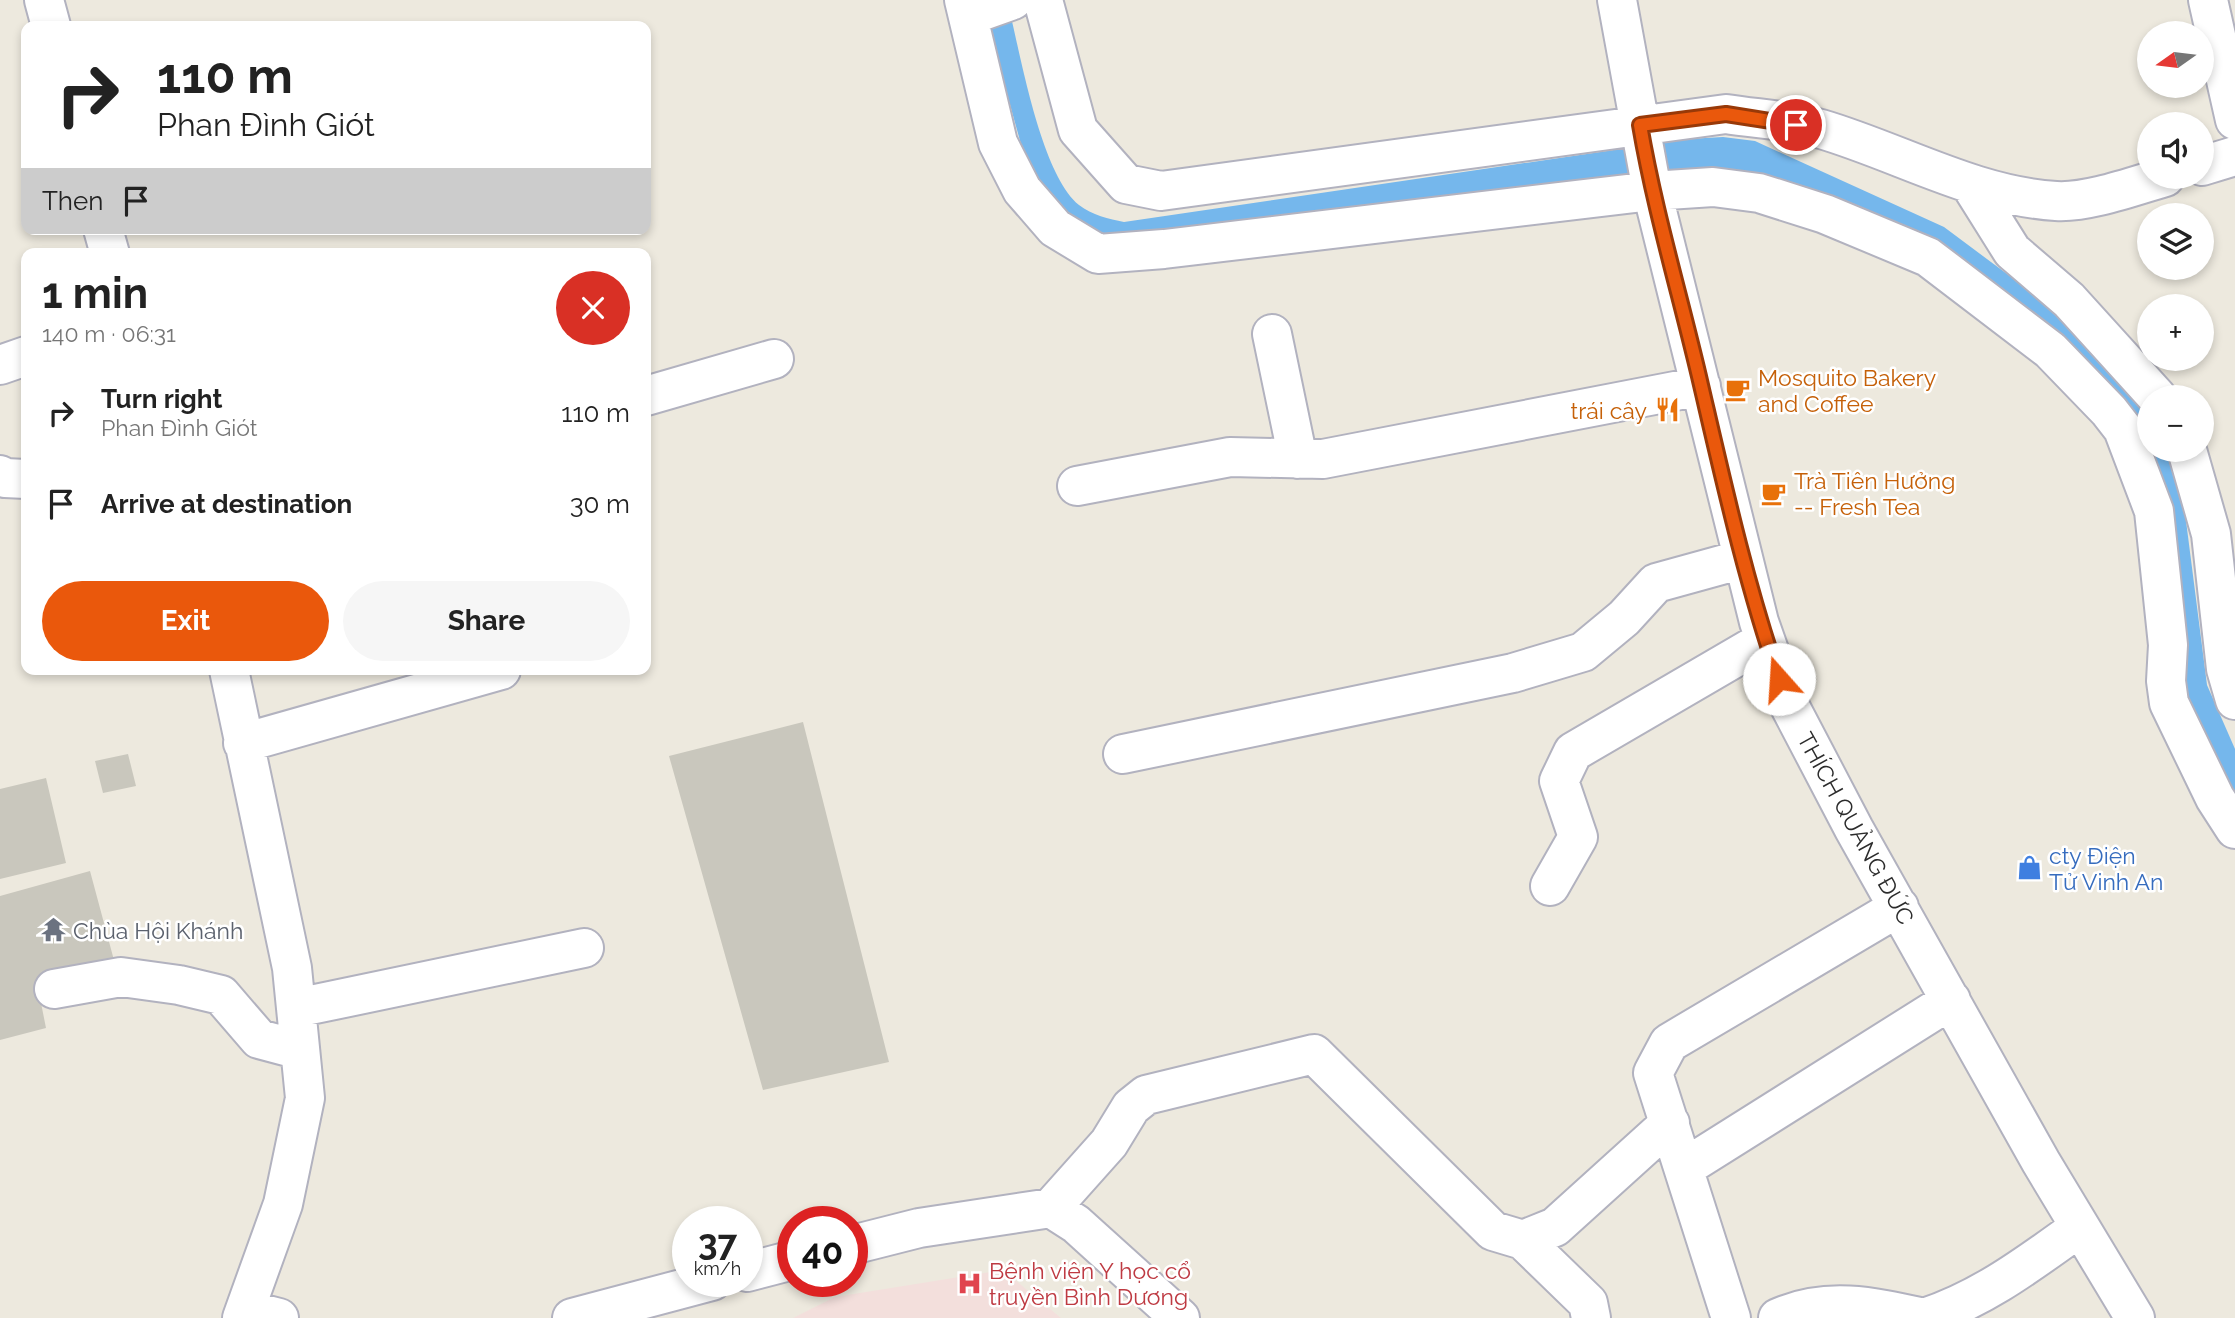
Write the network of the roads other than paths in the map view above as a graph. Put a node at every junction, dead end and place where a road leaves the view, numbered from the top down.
1 (44, 0) edge
2 (1013, 0) edge
3 (1043, 0) edge
4 (1617, 0) edge
5 (2208, 0) edge
6 (966, 8) edge
7 (50, 21) edge
8 (2235, 120) edge
9 (1641, 129) junction
10 (2235, 156) edge
11 (2214, 162) edge
12 (1970, 184) junction
13 (2137, 186) edge
14 (1651, 187) junction
15 (1272, 334) dead end
16 (2078, 344) junction
17 (21, 358) edge
18 (774, 359) dead end
19 (0, 365) edge
20 (2139, 385) edge
21 (1701, 386) junction
22 (651, 395) edge
23 (1298, 459) junction
24 (2190, 462) edge
25 (0, 475) edge
26 (21, 479) edge
27 (1077, 485) dead end
28 (1743, 559) junction
29 (1765, 639) junction
30 (230, 675) edge
31 (483, 675) edge
32 (2235, 701) edge
33 (243, 743) junction
34 (1123, 754) dead end
35 (2235, 829) edge
36 (1550, 886) dead end
37 (1899, 907) junction
38 (584, 948) dead end
39 (54, 989) dead end
40 (1951, 1000) junction
41 (296, 1008) junction
42 (300, 1050) junction
43 (1670, 1123) junction
44 (1684, 1168) junction
45 (1051, 1208) junction
46 (2080, 1227) junction
47 (1523, 1240) junction
48 (868, 1241) edge
49 (672, 1292) edge
50 (256, 1315) edge
51 (572, 1318) edge
52 (1180, 1318) edge
53 (1591, 1318) edge
54 (1731, 1318) edge
55 (1778, 1318) edge
56 (1924, 1318) edge
57 (2135, 1318) edge

1 - 7 street
2 - 6 street
3 - 9 street
4 - 9 street, THÍCH QUẢNG ĐỨC
5 - 8 street
6 - 14 street
9 - 12 street
9 - 14 street, THÍCH QUẢNG ĐỨC
10 - 11 street
12 - 13 street
12 - 16 street
14 - 16 street
14 - 21 street, THÍCH QUẢNG ĐỨC
15 - 23 street
16 - 20 street
16 - 35 street
17 - 19 street
18 - 22 street
21 - 23 street
21 - 28 street, THÍCH QUẢNG ĐỨC
23 - 27 street
24 - 32 street
25 - 26 street
28 - 29 street, THÍCH QUẢNG ĐỨC
28 - 34 street
29 - 36 street
29 - 37 street, THÍCH QUẢNG ĐỨC
30 - 33 street
31 - 33 street
33 - 41 street
37 - 40 street, THÍCH QUẢNG ĐỨC
37 - 43 street
38 - 41 street
39 - 42 street
40 - 44 street
40 - 46 street, THÍCH QUẢNG ĐỨC
41 - 42 street
42 - 50 street
43 - 44 street
43 - 47 street
44 - 54 street
45 - 47 street
45 - 48 street
45 - 52 street
46 - 56 street
46 - 57 street, THÍCH QUẢNG ĐỨC
47 - 53 street
49 - 51 street
55 - 56 street

